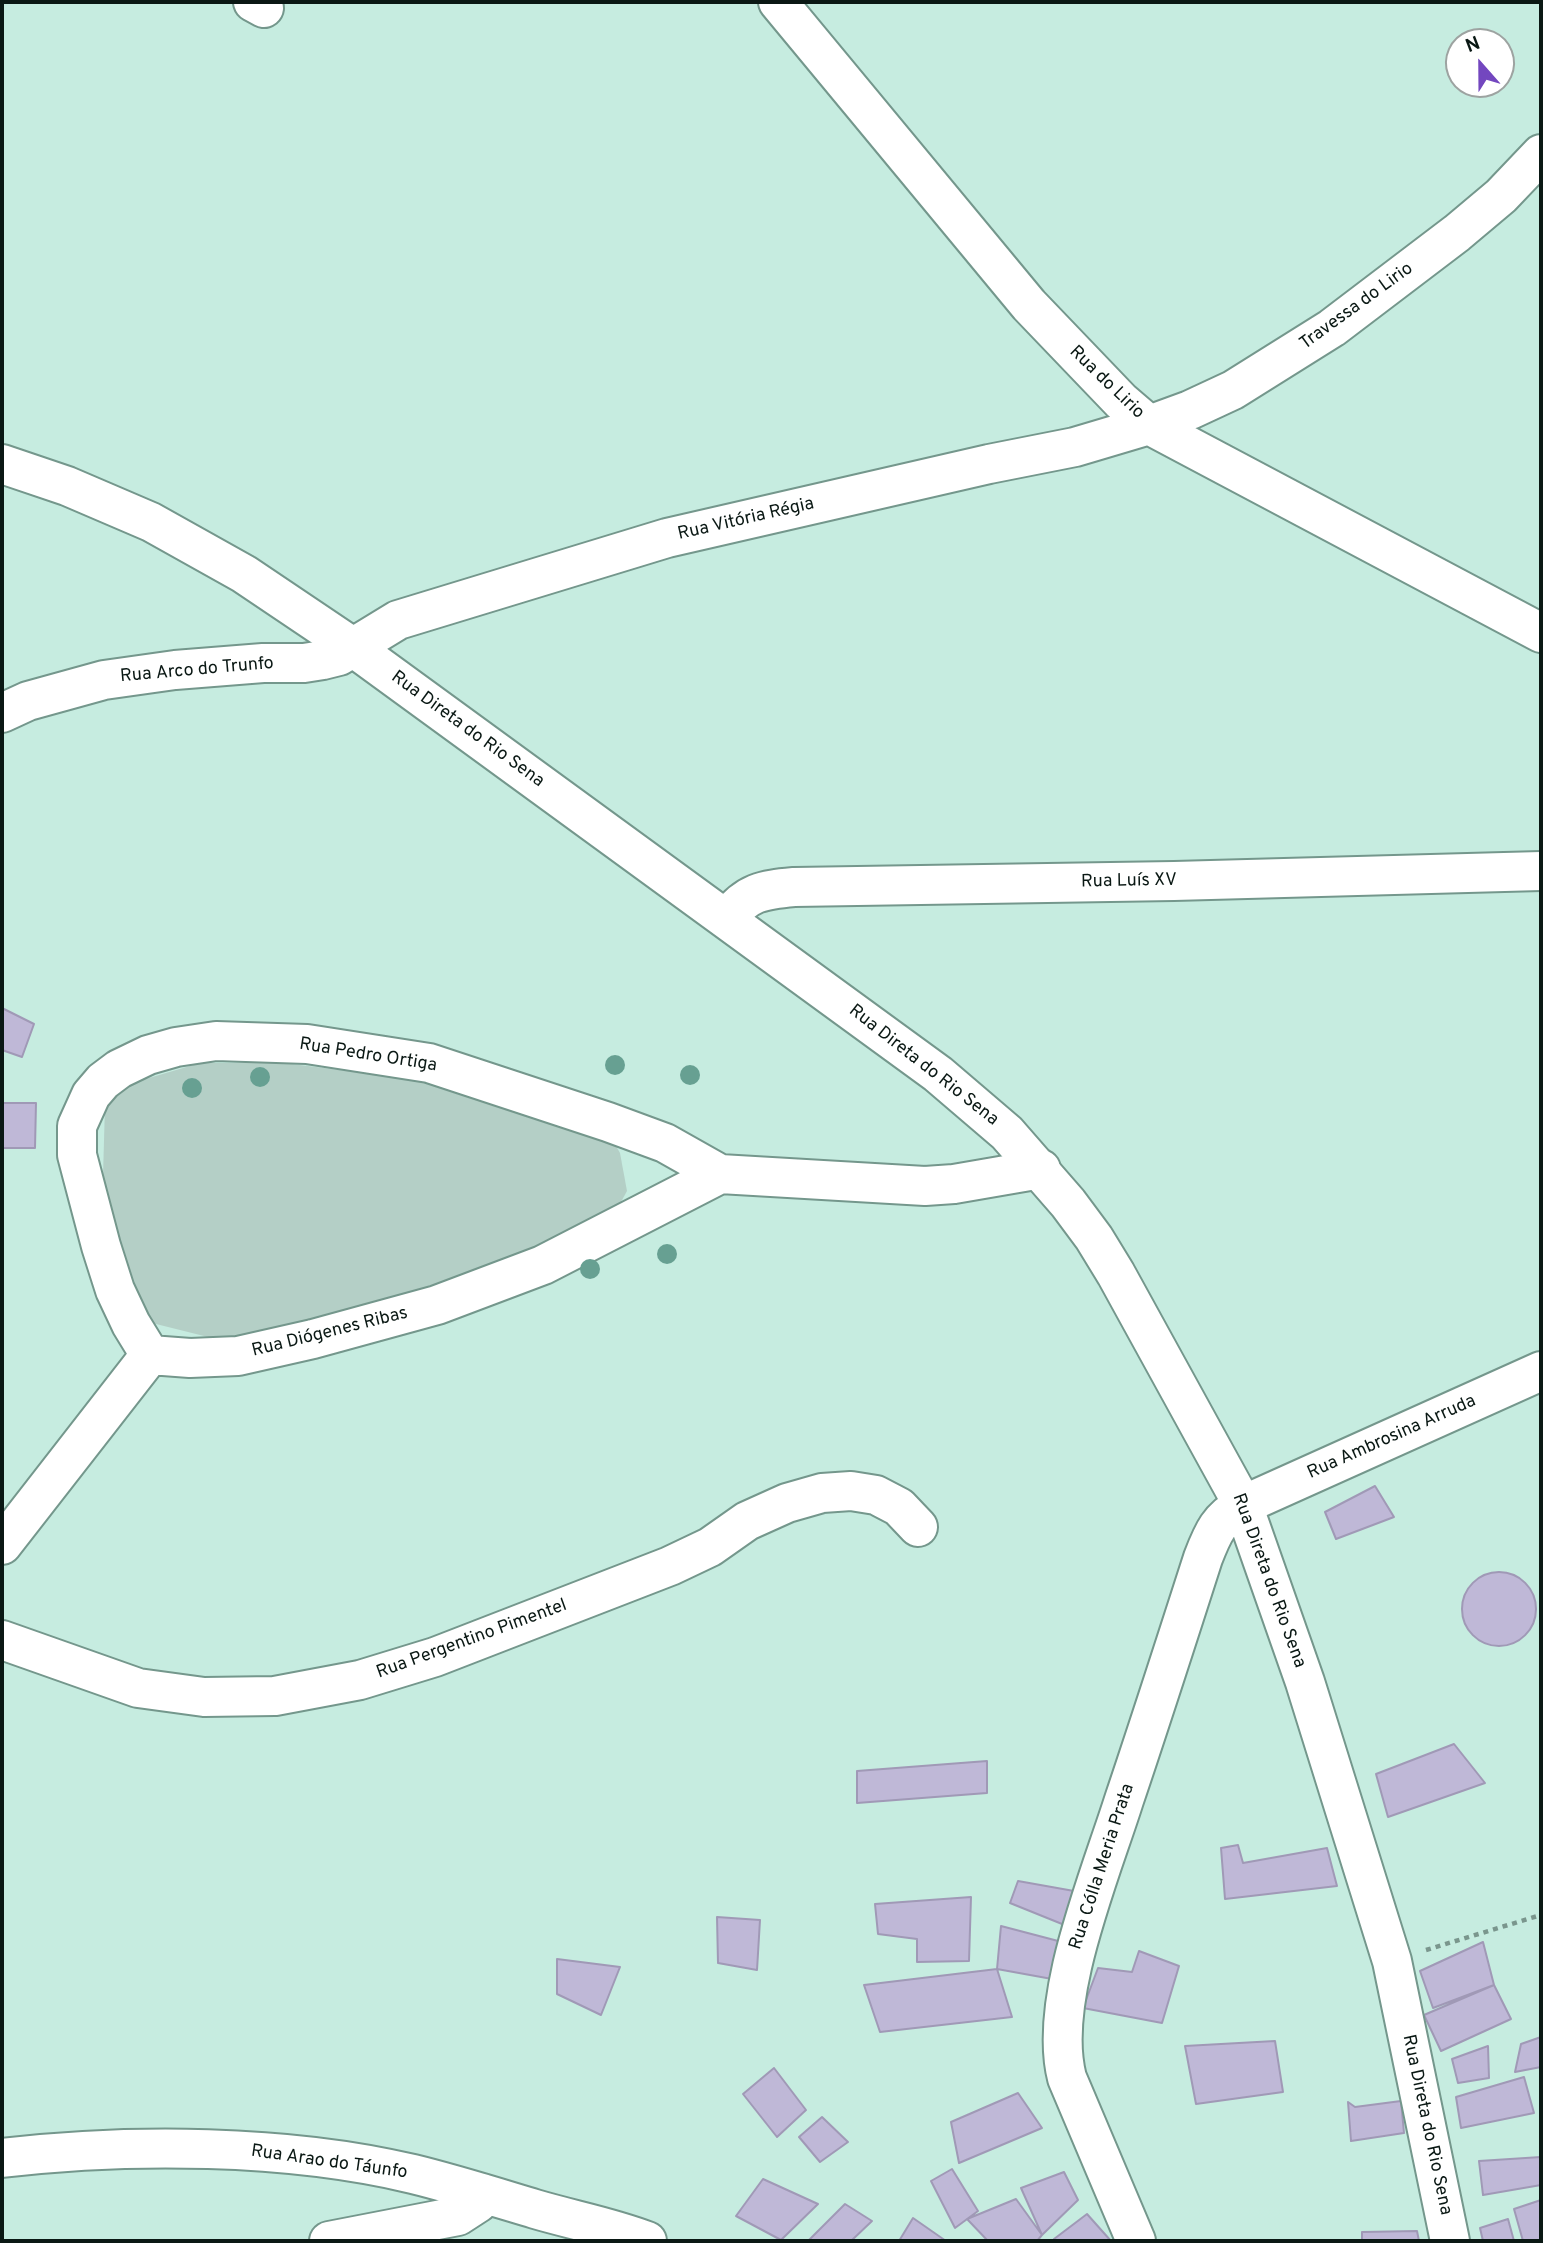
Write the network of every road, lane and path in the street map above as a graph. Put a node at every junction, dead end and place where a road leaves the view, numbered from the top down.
1 (778, 2) edge
2 (1541, 154) edge
3 (1149, 425) junction
4 (2, 464) edge
5 (1541, 634) edge
6 (354, 648) junction
7 (2, 713) edge
8 (1541, 871) edge
9 (727, 918) junction
10 (1041, 1169) junction
11 (720, 1174) junction
12 (150, 1355) junction
13 (1541, 1371) edge
14 (1243, 1505) junction
15 (918, 1527) dead end
16 (2, 1545) edge
17 (2, 1640) edge
18 (1541, 1914) edge
19 (1392, 1961) junction
20 (2, 2158) edge
21 (482, 2193) junction
22 (329, 2241) edge
23 (647, 2241) edge
24 (1136, 2241) edge
25 (1450, 2241) edge

1 - 3 street, Rua do Lirio
2 - 3 street, Travessa do Lirio
3 - 5 street, Rua do Lirio
3 - 6 street, Rua Vitória Régia
4 - 6 street, Rua Direta do Rio Sena
6 - 7 street, Rua Arco do Trunfo
6 - 9 street, Rua Direta do Rio Sena
8 - 9 street, Rua Luís XV
9 - 10 street, Rua Direta do Rio Sena
10 - 11 street, Rua Pedro Ortiga
10 - 14 street, Rua Direta do Rio Sena
11 - 12 street, Rua Diógenes Ribas
11 - 12 street, Rua Pedro Ortiga
12 - 16 street
13 - 14 street, Rua Ambrosina Arruda
14 - 19 street, Rua Direta do Rio Sena
14 - 24 street, Rua Cólla Meria Prata
15 - 17 street, Rua Pergentino Pimentel
18 - 19 path
19 - 25 street, Rua Direta do Rio Sena
20 - 21 street, Rua Arao do Táunfo
21 - 22 street
21 - 23 street, Rua Arao do Táunfo

